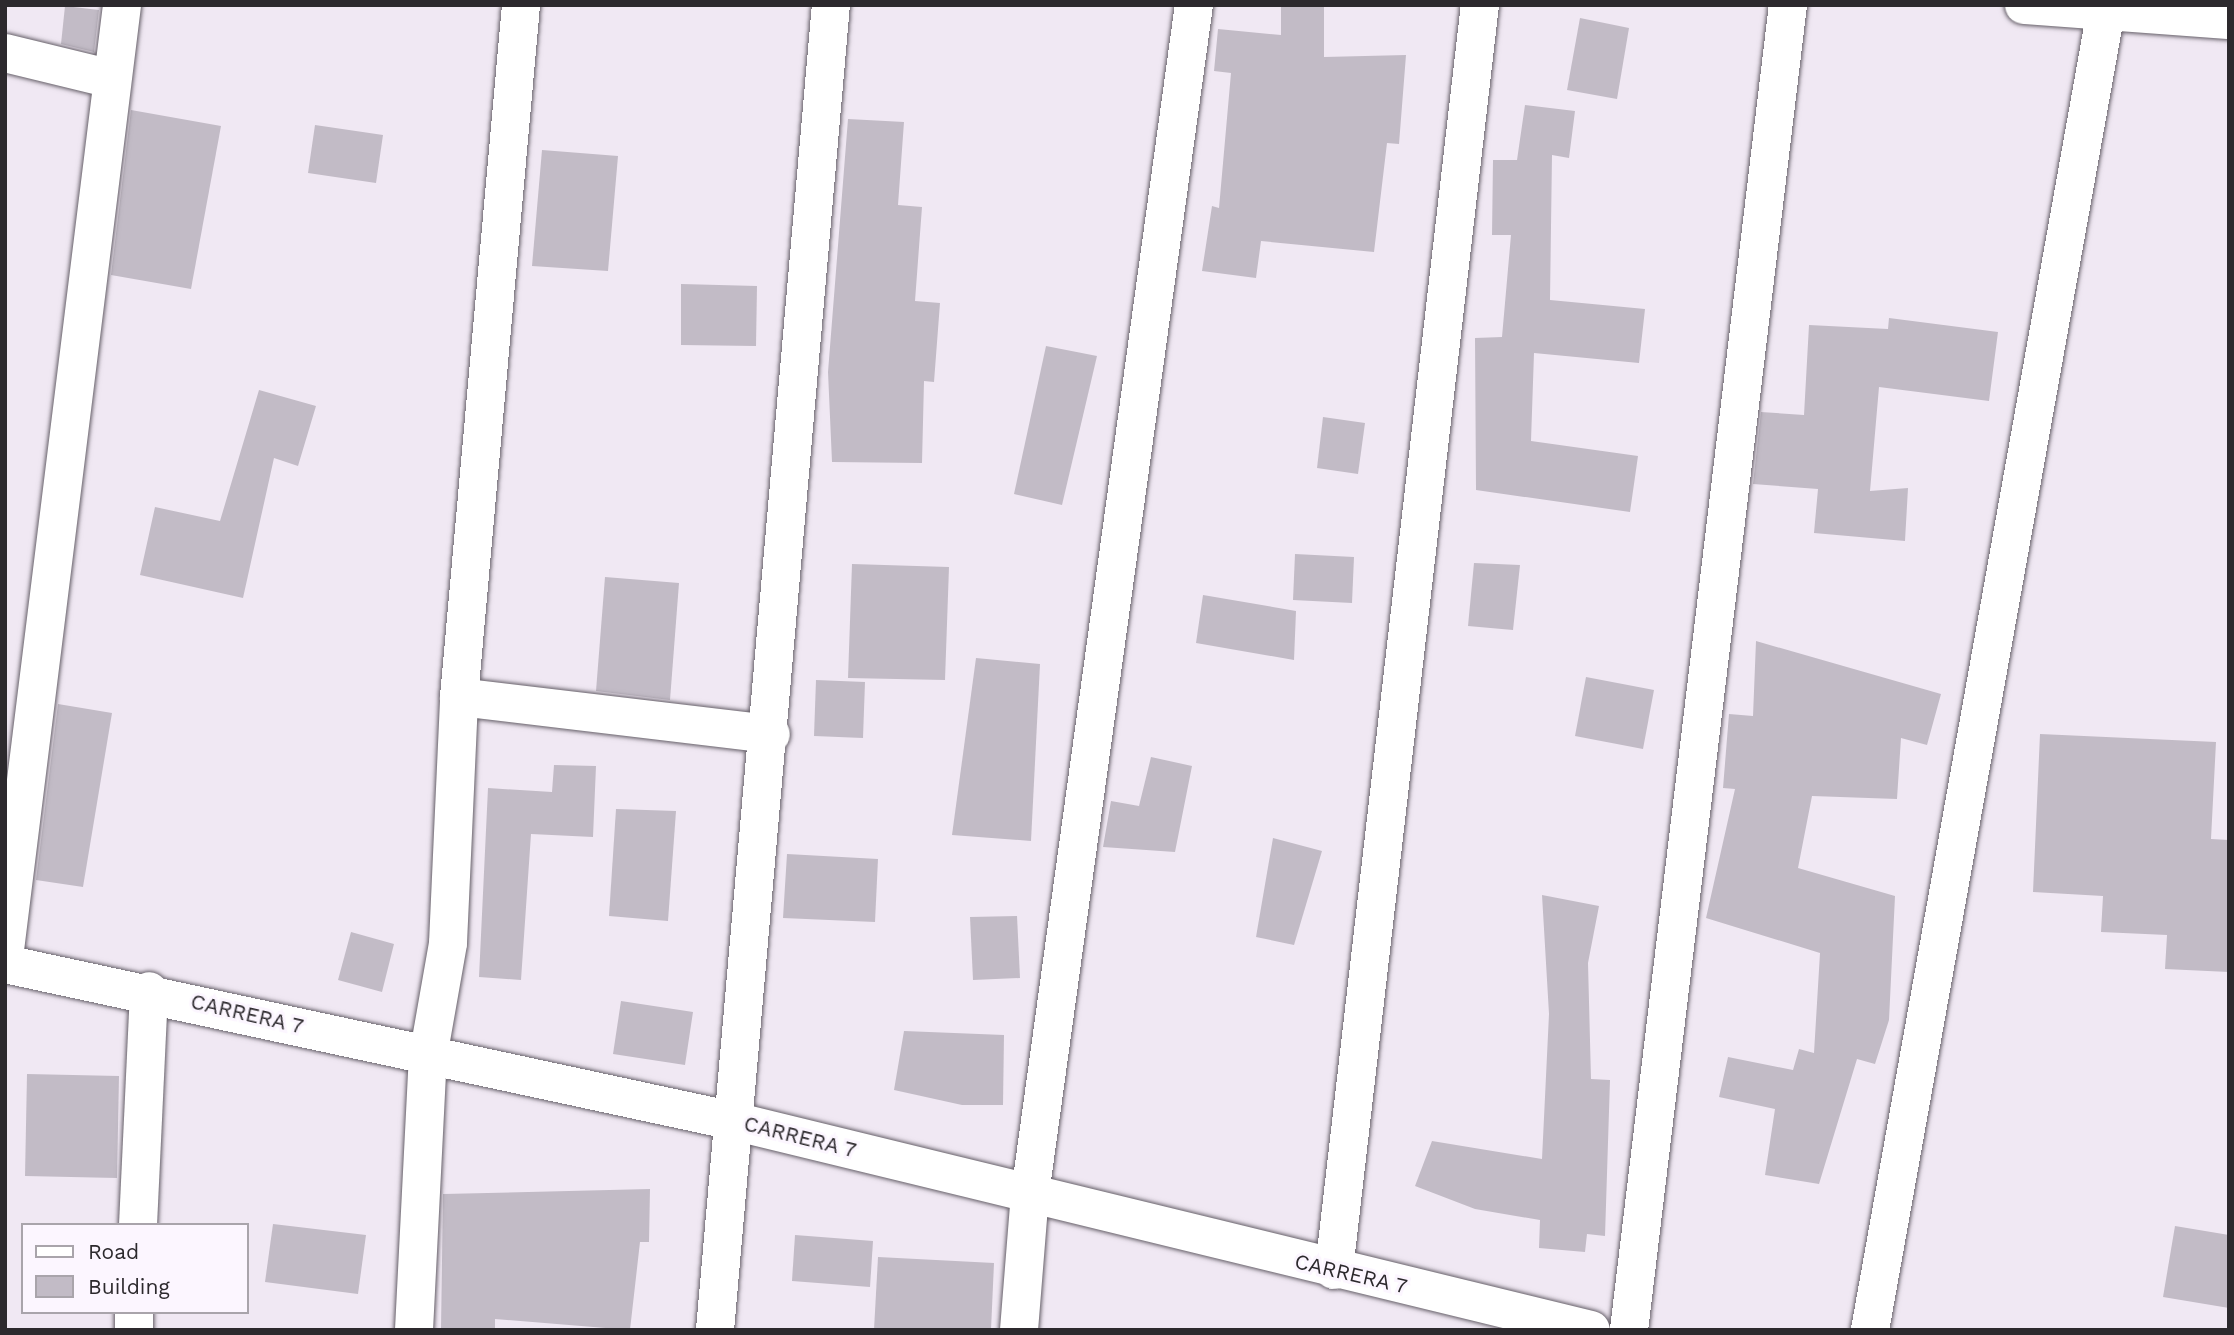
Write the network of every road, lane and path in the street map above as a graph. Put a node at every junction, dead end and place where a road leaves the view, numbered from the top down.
1 (122, 5) edge
2 (521, 5) edge
3 (831, 5) edge
4 (1194, 5) edge
5 (1480, 5) edge
6 (1788, 5) edge
7 (2024, 5) edge
8 (2107, 9) edge
9 (2229, 20) edge
10 (5, 53) edge
11 (112, 79) junction
12 (459, 697) junction
13 (771, 734) junction
14 (5, 950) edge
15 (5, 964) edge
16 (149, 991) junction
17 (428, 1057) junction
18 (729, 1120) junction
19 (1030, 1194) junction
20 (138, 1223) edge
21 (1334, 1270) junction
22 (414, 1330) edge
23 (715, 1330) edge
24 (1019, 1330) edge
25 (1591, 1330) edge
26 (1629, 1330) edge
27 (1870, 1330) edge

1 - 11 street
2 - 12 street
3 - 13 street
4 - 19 street
5 - 21 street
6 - 26 street
7 - 8 street
8 - 9 street
8 - 27 street
10 - 11 street
11 - 14 street
12 - 13 street
12 - 17 street
13 - 18 street
15 - 16 street, CARRERA 7
16 - 17 street, CARRERA 7
16 - 20 street
17 - 18 street, CARRERA 7
17 - 22 street
18 - 19 street, CARRERA 7
18 - 23 street
19 - 21 street, CARRERA 7
19 - 24 street
21 - 25 street, CARRERA 7

